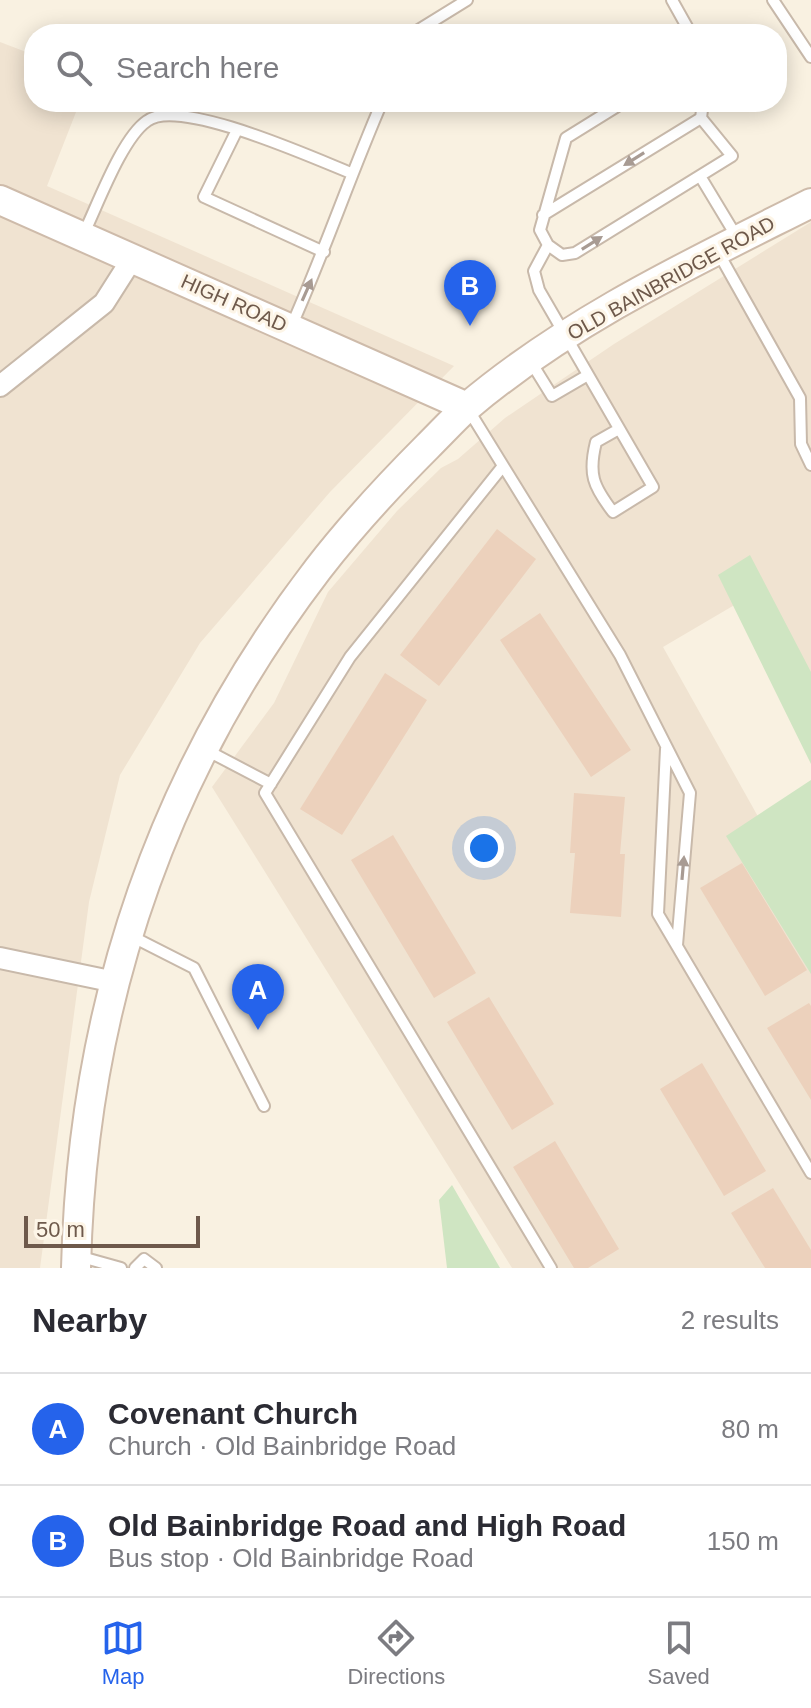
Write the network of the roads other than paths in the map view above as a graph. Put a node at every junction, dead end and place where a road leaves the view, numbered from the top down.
1 (467, 0) edge
2 (672, 0) edge
3 (773, 0) edge
4 (428, 24) edge
5 (685, 24) edge
6 (811, 57) edge
7 (378, 112) edge
8 (608, 112) edge
9 (702, 112) edge
10 (701, 118) junction
11 (237, 130) junction
12 (351, 173) junction
13 (700, 176) junction
14 (0, 200) edge
15 (811, 203) edge
16 (543, 215) junction
17 (83, 236) junction
18 (548, 245) junction
19 (727, 245) junction
20 (324, 252) junction
21 (132, 259) junction
22 (291, 329) junction
23 (565, 336) junction
24 (530, 361) junction
25 (588, 375) junction
26 (0, 386) edge
27 (806, 395) edge
28 (467, 407) junction
29 (619, 429) junction
30 (811, 465) edge
31 (503, 466) junction
32 (666, 745) junction
33 (203, 748) junction
34 (271, 784) junction
35 (129, 935) junction
36 (677, 945) junction
37 (0, 958) edge
38 (115, 982) junction
39 (264, 1106) dead end
40 (811, 1173) edge
41 (76, 1262) edge
42 (121, 1268) edge
43 (135, 1268) edge
44 (156, 1268) edge
45 (551, 1268) edge

1 - 4 lane
2 - 5 lane
3 - 6 lane
7 - 12 lane
8 - 16 lane
9 - 10 lane
10 - 13 lane
10 -> 16 lane
11 - 12 lane
11 - 17 lane
11 - 20 lane
12 - 20 lane
18 -> 13 lane
13 - 19 lane
14 - 17 main road, HIGH ROAD
15 - 19 main road, OLD BAINBRIDGE ROAD
16 - 18 lane
17 - 21 main road, HIGH ROAD
18 - 23 lane
19 - 23 main road, OLD BAINBRIDGE ROAD
19 - 27 lane
22 -> 20 lane
21 - 22 main road, HIGH ROAD
21 - 26 street
22 - 28 main road, HIGH ROAD
23 - 24 main road, OLD BAINBRIDGE ROAD
23 - 25 lane
24 - 25 lane
24 - 28 main road, OLD BAINBRIDGE ROAD
25 - 29 lane
27 - 30 lane
28 - 31 lane
28 - 33 main road, OLD BAINBRIDGE ROAD
29 - 29 lane
31 - 32 lane
31 - 34 lane
32 - 36 lane
36 -> 32 lane
33 - 34 lane
33 - 35 main road, OLD BAINBRIDGE ROAD
34 - 45 lane
35 - 38 main road, OLD BAINBRIDGE ROAD
35 - 39 lane
36 - 40 lane
37 - 38 street
38 - 41 main road, OLD BAINBRIDGE ROAD
41 - 42 lane
43 - 44 lane

